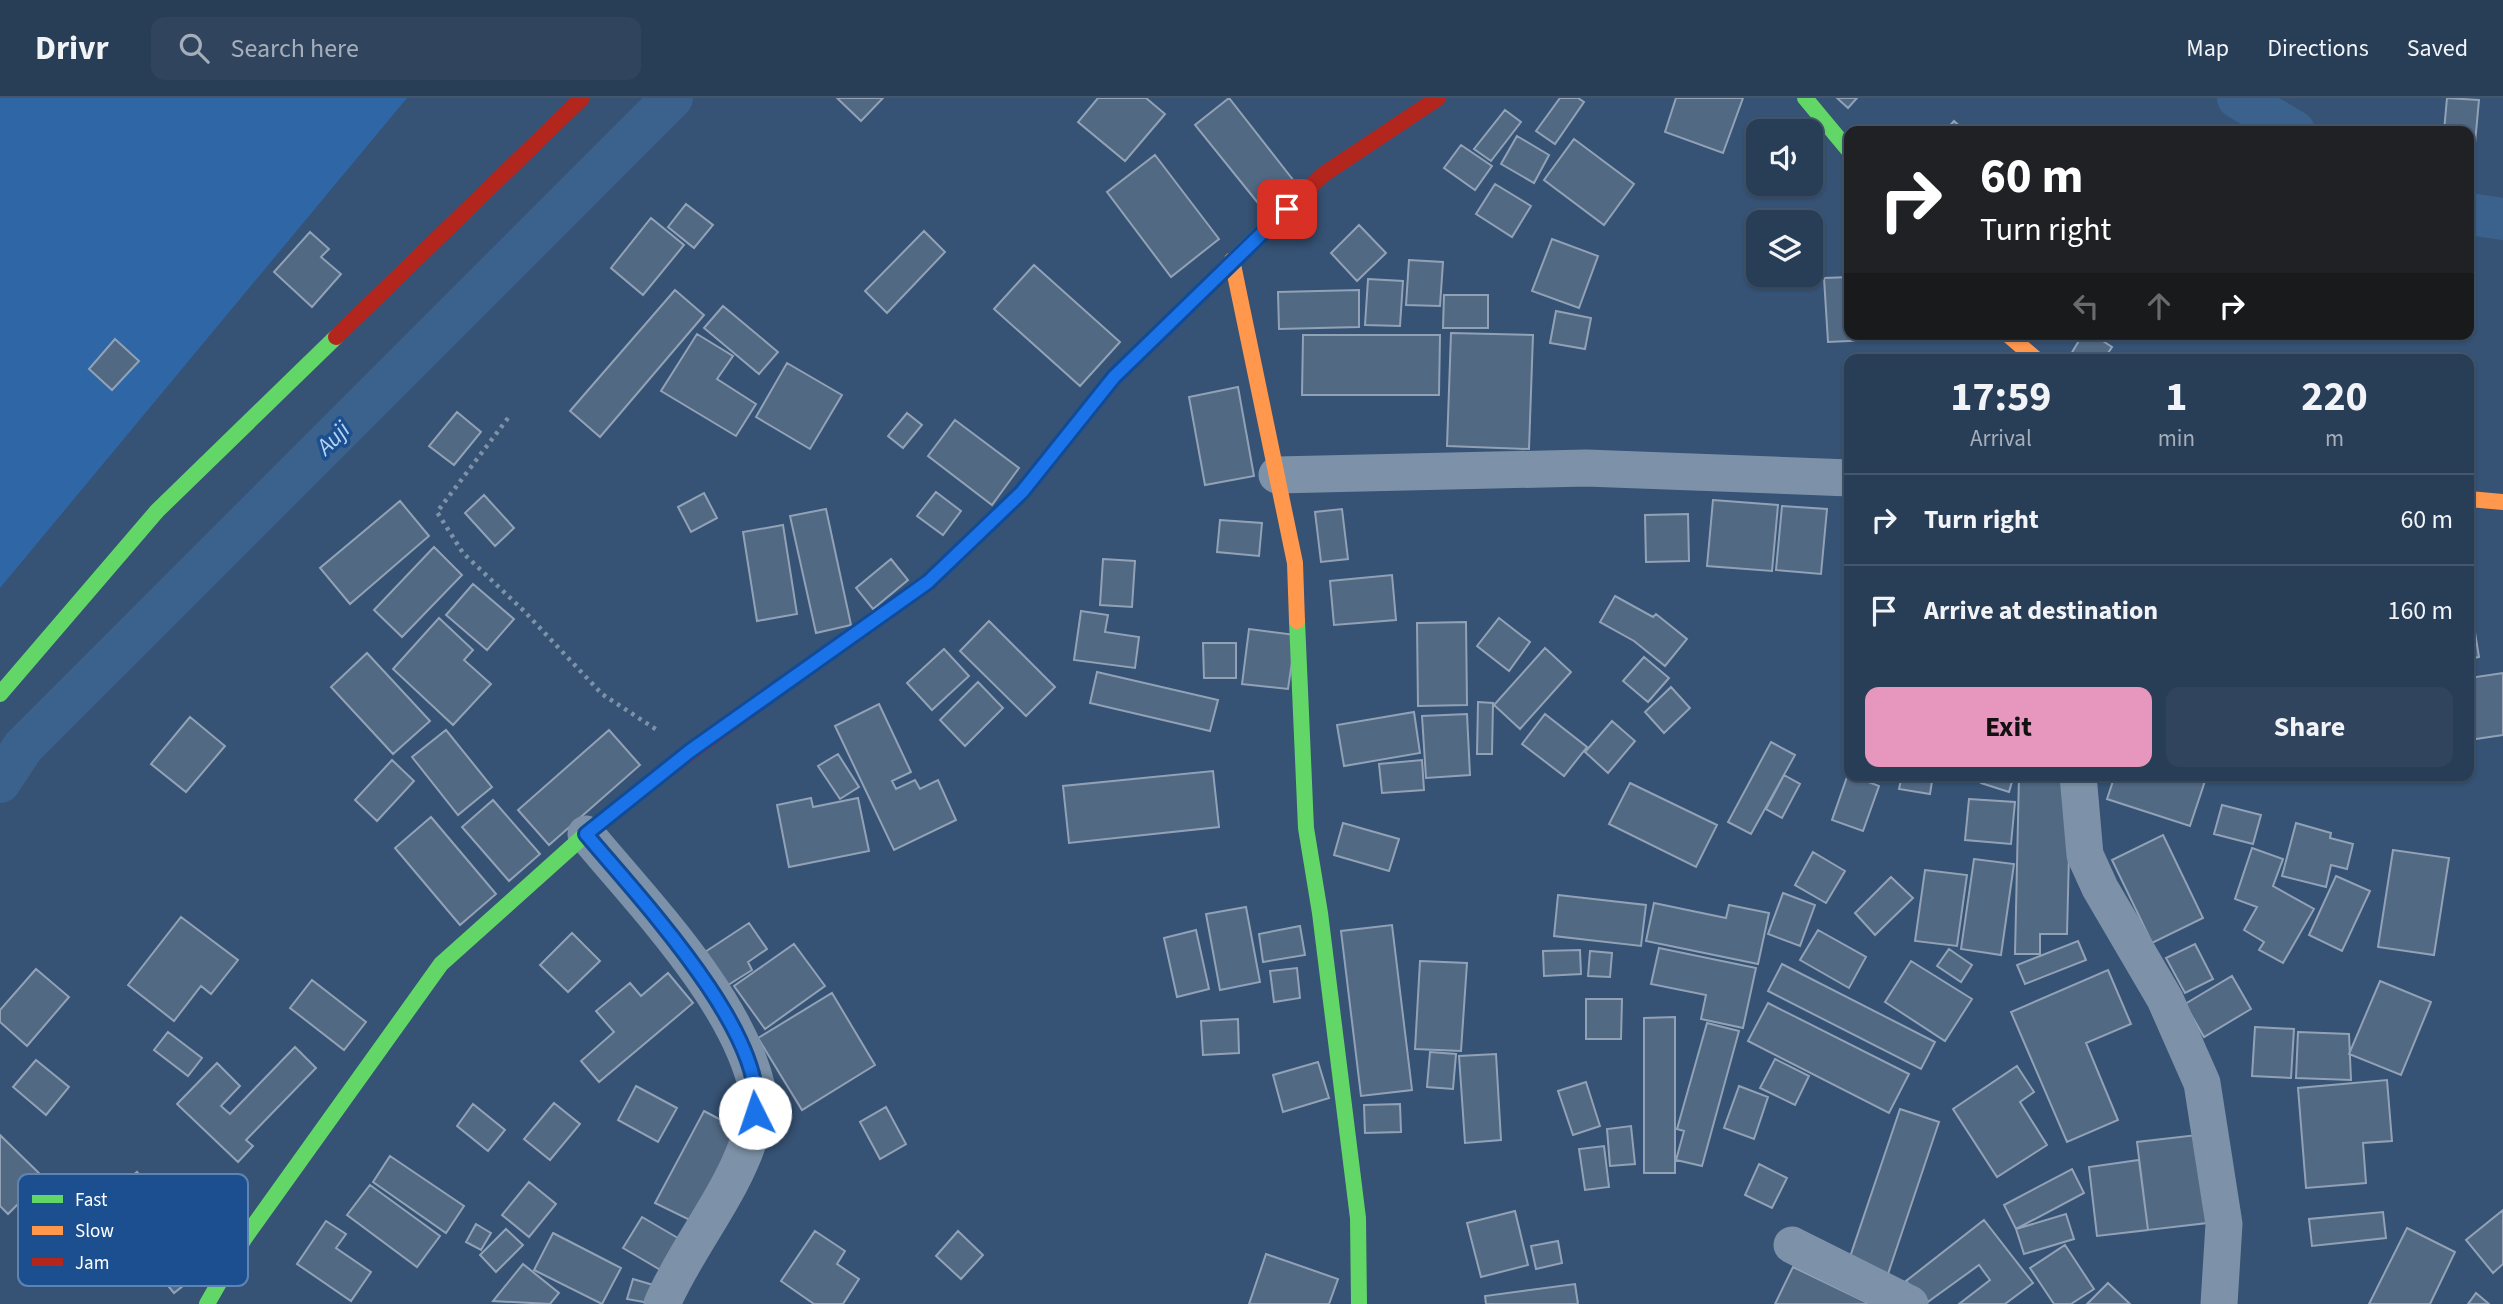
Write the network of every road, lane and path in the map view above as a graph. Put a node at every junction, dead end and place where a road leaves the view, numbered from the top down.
1 (582, 98) edge
2 (1438, 98) edge
3 (1805, 98) edge
4 (1844, 145) edge
5 (1232, 260) junction
6 (2014, 340) edge
7 (2030, 354) edge
8 (509, 418) dead end
9 (1277, 475) junction
10 (1844, 478) edge
11 (2474, 499) edge
12 (2503, 502) edge
13 (0, 694) edge
14 (690, 751) junction
15 (2079, 781) edge
16 (586, 834) junction
17 (248, 1233) edge
18 (1792, 1245) dead end
19 (217, 1286) edge
20 (207, 1304) edge
21 (662, 1304) edge
22 (1359, 1304) edge
23 (1910, 1304) edge
24 (2219, 1304) edge

1 - 13 street
2 - 5 street
3 - 4 street
5 - 9 street
5 - 14 street
6 - 7 street
8 - 14 path
9 - 10 street
9 - 22 street
11 - 12 street
14 - 16 street
15 - 24 street
16 - 17 street
16 - 21 street
18 - 23 street
19 - 20 street

